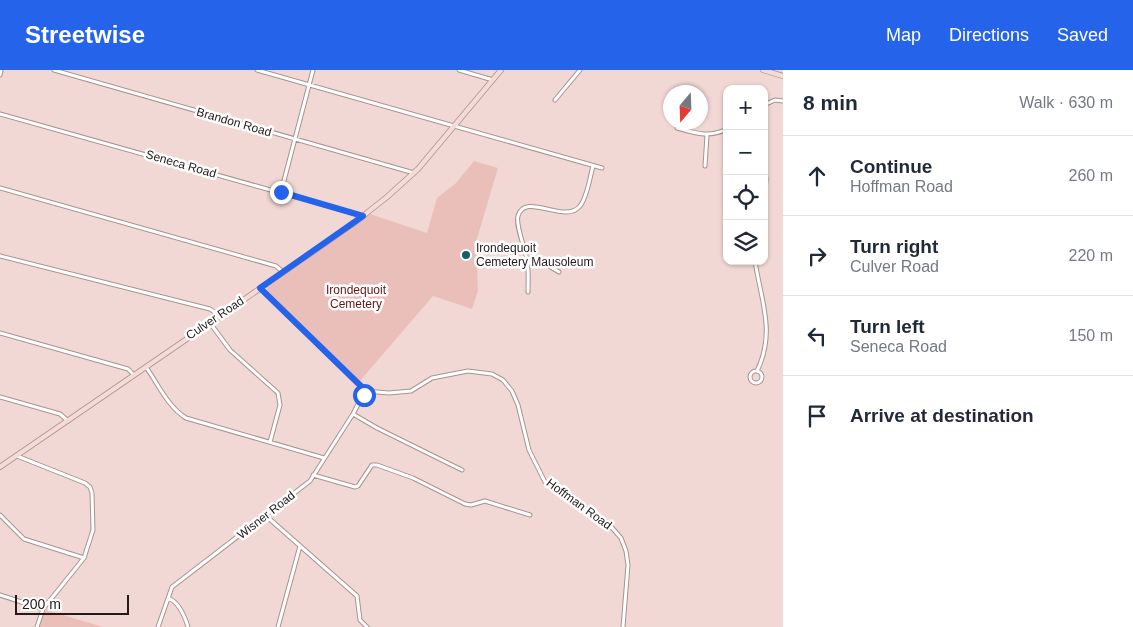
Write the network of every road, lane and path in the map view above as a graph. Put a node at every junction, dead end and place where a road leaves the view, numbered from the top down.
1 (1, 70) edge
2 (54, 70) edge
3 (257, 70) edge
4 (313, 70) edge
5 (459, 70) edge
6 (501, 70) edge
7 (580, 70) edge
8 (762, 70) edge
9 (0, 75) edge
10 (783, 76) edge
11 (493, 80) junction
12 (310, 85) junction
13 (555, 100) dead end
14 (783, 101) edge
15 (768, 103) edge
16 (0, 114) edge
17 (456, 126) junction
18 (686, 130) edge
19 (724, 130) edge
20 (707, 135) junction
21 (295, 139) junction
22 (593, 166) junction
23 (705, 166) dead end
24 (602, 168) dead end
25 (414, 173) junction
26 (0, 188) edge
27 (281, 192) junction
28 (363, 216) junction
29 (0, 256) edge
30 (528, 263) junction
31 (756, 265) edge
32 (283, 272) junction
33 (559, 272) dead end
34 (260, 288) junction
35 (528, 292) dead end
36 (219, 317) junction
37 (210, 323) junction
38 (0, 333) edge
39 (146, 367) junction
40 (757, 371) junction
41 (134, 375) junction
42 (365, 391) junction
43 (0, 397) edge
44 (352, 414) junction
45 (68, 420) junction
46 (270, 442) junction
47 (16, 456) junction
48 (324, 458) junction
49 (0, 467) edge
50 (462, 470) dead end
51 (313, 475) junction
52 (530, 514) dead end
53 (0, 515) edge
54 (265, 515) junction
55 (300, 546) junction
56 (84, 558) junction
57 (0, 595) edge
58 (168, 598) junction
59 (43, 608) junction
60 (37, 627) edge
61 (158, 627) edge
62 (188, 627) edge
63 (278, 627) edge
64 (367, 627) edge
65 (623, 627) edge

1 - 9 street
2 - 21 street, Brandon Road
3 - 12 street
4 - 12 street
5 - 11 street
6 - 11 main road, Culver Road
7 - 13 street
8 - 10 main road
11 - 17 main road, Culver Road
12 - 17 street
12 - 21 street
14 - 15 street
16 - 27 street, Seneca Road
17 - 22 street
17 - 25 main road, Culver Road
18 - 20 street
19 - 20 street
20 - 23 street
21 - 25 street, Brandon Road
21 - 27 street
22 - 24 street
22 - 30 street
25 - 28 main road, Culver Road
26 - 32 street
27 - 28 street, Seneca Road
28 - 32 main road, Culver Road
29 - 36 street
30 - 33 street
30 - 35 street
31 - 40 street
32 - 34 main road, Culver Road
34 - 36 main road, Culver Road
34 - 42 street
36 - 37 main road, Culver Road
37 - 39 main road, Culver Road
37 - 46 street
38 - 41 street
39 - 41 main road, Culver Road
39 - 46 street
40 - 40 street
41 - 45 main road, Culver Road
42 - 44 street, Wisner Road
42 - 65 street, Hoffman Road
43 - 45 street
44 - 48 street, Wisner Road
44 - 50 street
45 - 47 main road, Culver Road
46 - 48 street
47 - 49 main road, Culver Road
47 - 56 street
48 - 51 street, Wisner Road
51 - 52 street
51 - 54 street, Wisner Road
53 - 56 street
54 - 55 street
54 - 58 street, Wisner Road
55 - 63 street
55 - 64 street
56 - 59 street
57 - 59 street
58 - 61 street, Wisner Road
58 - 62 street
59 - 60 street

